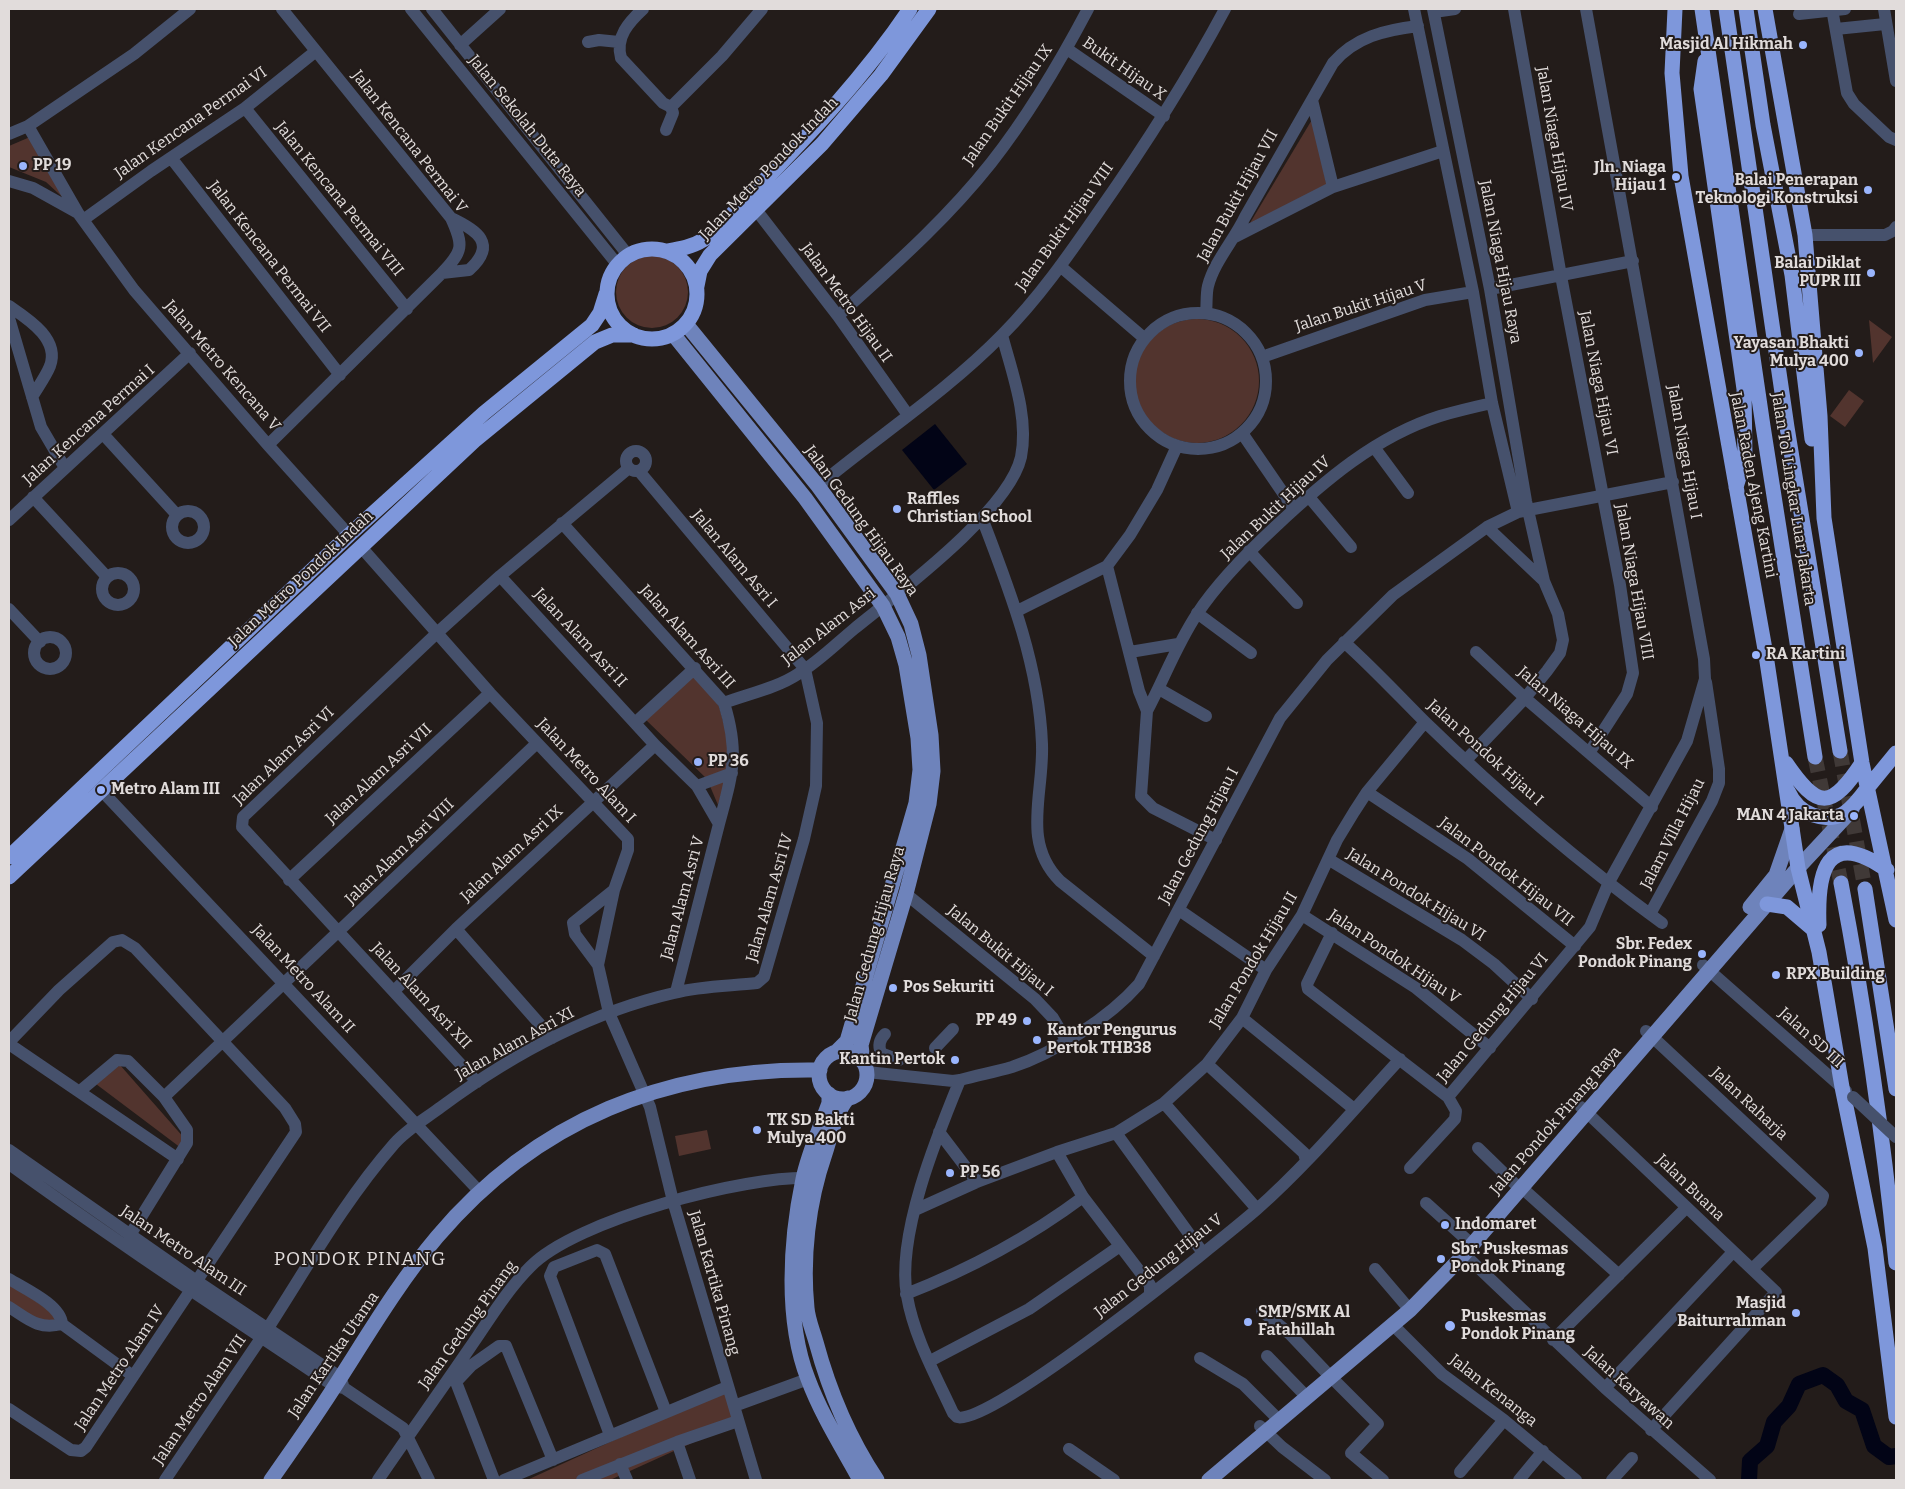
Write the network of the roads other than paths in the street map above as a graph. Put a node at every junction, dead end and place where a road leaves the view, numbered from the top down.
1 (190, 9) edge
2 (282, 9) edge
3 (411, 9) edge
4 (432, 9) edge
5 (500, 9) edge
6 (643, 9) edge
7 (762, 9) edge
8 (910, 9) edge
9 (929, 9) edge
10 (1088, 9) edge
11 (1225, 9) edge
12 (1414, 9) edge
13 (1455, 9) edge
14 (1514, 9) edge
15 (1586, 9) edge
16 (1675, 9) edge
17 (1702, 9) edge
18 (1726, 9) edge
19 (1746, 9) edge
20 (1765, 9) edge
21 (1836, 9) edge
22 (1884, 9) edge
23 (1434, 10) edge
24 (1799, 14) dead end
25 (1885, 24) junction
26 (1418, 26) junction
27 (1836, 29) junction
28 (588, 42) dead end
29 (619, 42) junction
30 (460, 44) junction
31 (1067, 48) junction
32 (1708, 50) junction
33 (316, 51) junction
34 (1896, 81) edge
35 (1312, 100) junction
36 (671, 107) junction
37 (245, 108) junction
38 (1164, 116) junction
39 (28, 126) junction
40 (666, 130) dead end
41 (9, 134) edge
42 (1896, 140) edge
43 (1443, 151) junction
44 (172, 159) junction
45 (9, 181) edge
46 (1333, 187) junction
47 (756, 211) junction
48 (81, 216) junction
49 (451, 218) junction
50 (1896, 227) edge
51 (1805, 235) junction
52 (613, 236) junction
53 (1235, 237) junction
54 (601, 244) junction
55 (667, 251) junction
56 (623, 260) junction
57 (1633, 261) junction
58 (1060, 266) junction
59 (442, 273) junction
60 (1562, 276) junction
61 (697, 286) junction
62 (1490, 289) junction
63 (1473, 292) junction
64 (606, 294) junction
65 (9, 306) edge
66 (407, 309) junction
67 (1206, 313) junction
68 (838, 316) junction
69 (9, 318) edge
70 (686, 324) junction
71 (673, 334) junction
72 (634, 335) junction
73 (1002, 335) junction
74 (1144, 338) junction
75 (699, 340) junction
76 (1499, 342) junction
77 (1482, 344) junction
78 (688, 351) junction
79 (190, 353) junction
80 (1262, 357) junction
81 (340, 375) junction
82 (32, 396) junction
83 (1492, 403) junction
84 (908, 415) junction
85 (1242, 433) junction
86 (103, 434) junction
87 (268, 446) junction
88 (1177, 446) junction
89 (1374, 447) junction
90 (65, 468) junction
91 (1821, 469) junction
92 (1673, 482) junction
93 (818, 486) junction
94 (1736, 487) junction
95 (1408, 493) dead end
96 (1603, 496) junction
97 (34, 497) junction
98 (1309, 497) junction
99 (1294, 509) junction
100 (177, 515) dead end
101 (1526, 515) junction
102 (982, 518) junction
103 (9, 520) edge
104 (562, 523) junction
105 (1487, 527) junction
106 (349, 535) junction
107 (361, 547) junction
108 (1351, 547) dead end
109 (1249, 552) junction
110 (1107, 566) junction
111 (500, 576) junction
112 (107, 577) dead end
113 (1544, 581) junction
114 (897, 594) junction
115 (1297, 603) dead end
116 (883, 606) junction
117 (9, 609) edge
118 (1017, 611) junction
119 (1197, 613) junction
120 (437, 633) junction
121 (40, 642) dead end
122 (1344, 642) junction
123 (1178, 644) junction
124 (1130, 652) junction
125 (1476, 652) dead end
126 (1251, 653) dead end
127 (695, 668) junction
128 (805, 668) junction
129 (1705, 679) junction
130 (1159, 689) junction
131 (490, 693) junction
132 (1525, 698) junction
133 (724, 703) junction
134 (1147, 711) junction
135 (1206, 716) dead end
136 (1425, 722) junction
137 (635, 723) junction
138 (537, 743) junction
139 (655, 745) junction
140 (1840, 751) tunnel mouth
141 (1896, 752) edge
142 (1589, 753) junction
143 (1815, 757) tunnel mouth
144 (1783, 758) junction
145 (1466, 760) junction
146 (1862, 763) junction
147 (732, 773) junction
148 (696, 786) junction
149 (1868, 787) junction
150 (1787, 788) junction
151 (101, 790) junction
152 (1367, 792) junction
153 (593, 801) junction
154 (1652, 807) junction
155 (1854, 807) junction
156 (719, 824) junction
157 (1792, 829) junction
158 (1216, 840) junction
159 (9, 857) edge
160 (1328, 859) junction
161 (1798, 868) junction
162 (1887, 870) junction
163 (9, 878) edge
164 (289, 880) junction
165 (1609, 882) junction
166 (1841, 883) tunnel mouth
167 (1865, 889) tunnel mouth
168 (614, 890) junction
169 (906, 894) junction
170 (1767, 904) junction
171 (1179, 910) junction
172 (1650, 914) junction
173 (1302, 915) junction
174 (1896, 920) edge
175 (1662, 923) dead end
176 (456, 929) junction
177 (1814, 930) junction
178 (340, 932) junction
179 (1332, 933) junction
180 (1724, 945) junction
181 (1575, 946) junction
182 (1819, 952) junction
183 (1154, 956) junction
184 (598, 965) junction
185 (1706, 968) junction
186 (1266, 970) junction
187 (284, 983) junction
188 (394, 990) junction
189 (676, 992) junction
190 (1532, 999) junction
191 (609, 1013) junction
192 (1242, 1018) junction
193 (952, 1028) dead end
194 (885, 1034) dead end
195 (1649, 1034) junction
196 (552, 1038) junction
197 (1066, 1040) junction
198 (222, 1041) junction
199 (9, 1043) edge
200 (935, 1048) dead end
201 (1490, 1048) junction
202 (836, 1052) junction
203 (1400, 1059) junction
204 (899, 1060) dead end
205 (1208, 1064) junction
206 (865, 1067) junction
207 (820, 1070) junction
208 (960, 1080) junction
209 (477, 1082) junction
210 (1896, 1089) edge
211 (80, 1091) junction
212 (1847, 1092) junction
213 (646, 1094) junction
214 (829, 1094) junction
215 (164, 1097) junction
216 (1448, 1097) junction
217 (848, 1098) junction
218 (1164, 1104) junction
219 (1354, 1109) junction
220 (1584, 1110) junction
221 (416, 1125) junction
222 (939, 1132) junction
223 (1116, 1134) junction
224 (1896, 1136) edge
225 (1478, 1148) dead end
226 (9, 1150) edge
227 (1057, 1152) junction
228 (178, 1159) junction
229 (1306, 1161) junction
230 (9, 1164) edge
231 (1410, 1168) dead end
232 (810, 1178) junction
233 (978, 1182) junction
234 (1518, 1186) junction
235 (480, 1192) junction
236 (1083, 1197) junction
237 (673, 1201) junction
238 (1426, 1203) dead end
239 (1686, 1208) junction
240 (1257, 1209) junction
241 (915, 1210) junction
242 (130, 1235) junction
243 (1120, 1246) junction
244 (1463, 1248) junction
245 (1733, 1252) junction
246 (1203, 1253) junction
247 (1896, 1263) edge
248 (1375, 1269) dead end
249 (1752, 1269) junction
250 (1619, 1275) junction
251 (9, 1279) edge
252 (195, 1287) junction
253 (906, 1294) junction
254 (1150, 1294) junction
255 (9, 1307) edge
256 (1408, 1307) junction
257 (1262, 1310) dead end
258 (1390, 1322) junction
259 (62, 1324) junction
260 (265, 1333) junction
261 (1553, 1340) junction
262 (1267, 1356) dead end
263 (1200, 1358) dead end
264 (930, 1361) junction
265 (1328, 1375) junction
266 (133, 1376) junction
267 (808, 1379) junction
268 (340, 1384) junction
269 (727, 1387) junction
270 (1605, 1388) junction
271 (1302, 1392) junction
272 (734, 1406) junction
273 (666, 1412) junction
274 (10, 1413) edge
275 (1274, 1415) junction
276 (1896, 1417) edge
277 (1504, 1420) junction
278 (738, 1421) junction
279 (1263, 1429) junction
280 (1651, 1430) junction
281 (610, 1435) junction
282 (408, 1436) junction
283 (677, 1442) junction
284 (1069, 1449) dead end
285 (1543, 1451) junction
286 (1632, 1458) dead end
287 (553, 1460) junction
288 (620, 1464) junction
289 (1460, 1472) dead end
290 (869, 1478) edge
291 (165, 1480) edge
292 (271, 1480) edge
293 (378, 1480) edge
294 (429, 1480) edge
295 (494, 1480) edge
296 (504, 1480) edge
297 (582, 1480) edge
298 (627, 1480) edge
299 (690, 1480) edge
300 (756, 1480) edge
301 (1114, 1480) edge
302 (1197, 1480) edge
303 (1209, 1480) edge
304 (1325, 1480) edge
305 (1383, 1480) edge
306 (1519, 1480) edge
307 (1576, 1480) edge
308 (1612, 1480) edge
309 (1710, 1480) edge

1 - 39 street
2 - 33 street, Jalan Kencana Permai V
3 - 54 street, Jalan Sekolah Duta Raya
4 - 30 street, Jalan Sekolah Duta Raya
5 - 30 street
6 - 29 street
7 - 36 street
8 - 55 highway, Jalan Metro Pondok Indah
9 - 47 highway, Jalan Metro Pondok Indah
10 - 31 street, Jalan Bukit Hijau IX
11 - 38 street, Jalan Bukit Hijau VIII
12 - 26 street, Jalan Niaga Hijau Raya
13 - 23 street
14 - 60 street, Jalan Niaga Hijau IV
15 - 57 street, Jalan Niaga Hijau I
16 - 94 highway, Jalan Raden Ajeng Kartini
17 - 32 highway, Jalan Tol Lingkar Luar Jakarta
18 - 140 highway, Jalan Tol Lingkar Luar Jakarta
19 - 91 highway
20 - 51 highway
21 - 24 street
21 - 27 street
22 - 25 street
23 - 62 street, Jalan Niaga Hijau Raya
25 - 27 street
25 - 34 street
26 - 35 street, Jalan Bukit Hijau VII
26 - 43 street, Jalan Niaga Hijau Raya
27 - 42 street
28 - 29 street
29 - 36 street
30 - 52 street, Jalan Sekolah Duta Raya
31 - 38 street, Bukit Hijau X
31 - 68 street, Jalan Bukit Hijau IX
32 - 94 highway
32 - 143 highway, Jalan Tol Lingkar Luar Jakarta
33 - 37 street, Jalan Kencana Permai VI
33 - 49 street, Jalan Kencana Permai V
35 - 46 street
35 - 53 street, Jalan Bukit Hijau VII
36 - 40 street
37 - 44 street, Jalan Kencana Permai VI
37 - 66 street, Jalan Kencana Permai VIII
38 - 58 street, Jalan Bukit Hijau VIII
39 - 41 street
39 - 48 street, Jalan Metro Kencana V
43 - 46 street
43 - 63 street, Jalan Niaga Hijau Raya
44 - 48 street, Jalan Kencana Permai VI
44 - 81 street, Jalan Kencana Permai VII
45 - 48 street, Jalan Metro Kencana V
46 - 53 street
47 - 61 highway, Jalan Metro Pondok Indah
47 - 68 street, Jalan Metro Hijau II
48 - 79 street, Jalan Metro Kencana V
49 - 59 street, Jalan Kencana Permai V
49 - 59 street
50 - 51 street
51 - 91 highway
52 - 54 street
52 - 56 street, Jalan Sekolah Duta Raya
53 - 67 street, Jalan Bukit Hijau VII
54 - 56 street, Jalan Sekolah Duta Raya
55 - 56 highway
55 - 61 highway
56 - 64 highway
57 - 60 street
57 - 92 street, Jalan Niaga Hijau I
58 - 73 street, Jalan Bukit Hijau VIII
58 - 74 street
59 - 66 street, Jalan Kencana Permai V
60 - 62 street
60 - 96 street, Jalan Niaga Hijau VI
61 - 70 highway
62 - 76 street, Jalan Niaga Hijau Raya
63 - 77 street, Jalan Niaga Hijau Raya
63 - 80 street, Jalan Bukit Hijau V
64 - 72 highway
64 - 106 highway, Jalan Metro Pondok Indah
65 - 82 street
66 - 81 street, Jalan Kencana Permai V
67 - 74 street
67 - 80 street
68 - 84 street, Jalan Metro Hijau II
69 - 82 street
70 - 71 highway
70 - 75 main road, Jalan Gedung Hijau Raya
71 - 72 highway
71 - 78 main road, Jalan Gedung Hijau Raya
72 - 107 highway, Jalan Metro Pondok Indah
73 - 84 street, Jalan Bukit Hijau VIII
73 - 102 street, Jalan Alam Asri
74 - 88 street
75 - 78 main road
75 - 93 main road, Jalan Gedung Hijau Raya
76 - 77 street
76 - 101 street, Jalan Niaga Hijau Raya
77 - 83 street, Jalan Niaga Hijau Raya
78 - 116 main road, Jalan Gedung Hijau Raya
79 - 86 street, Jalan Kencana Permai I
79 - 87 street, Jalan Metro Kencana V
80 - 85 street
81 - 87 street, Jalan Kencana Permai V
82 - 90 street
83 - 89 street, Jalan Bukit Hijau IV
83 - 101 street, Jalan Niaga Hijau Raya
84 - 93 street, Jalan Bukit Hijau VIII
85 - 88 street
85 - 99 street
86 - 90 street, Jalan Kencana Permai I
86 - 100 street
87 - 106 street, Jalan Metro Kencana V
88 - 110 street
89 - 95 street
89 - 98 street, Jalan Bukit Hijau IV
90 - 97 street, Jalan Kencana Permai I
91 - 146 highway
92 - 96 street, Jalan Gedung Hijau I
92 - 129 street, Jalan Niaga Hijau I
93 - 114 main road, Jalan Gedung Hijau Raya
94 - 144 highway, Jalan Raden Ajeng Kartini
96 - 101 street, Jalan Gedung Hijau I
96 - 142 street, Jalan Niaga Hijau VIII
97 - 103 street, Jalan Kencana Permai I
97 - 112 street
98 - 99 street, Jalan Bukit Hijau IV
98 - 108 street
99 - 109 street, Jalan Bukit Hijau IV
101 - 105 street, Jalan Gedung Hijau I
101 - 113 street
102 - 114 street, Jalan Alam Asri
102 - 118 street
104 - 111 street, Jalan Alam Asri I
104 - 127 street, Jalan Alam Asri III
104 - 128 street, Jalan Alam Asri I
105 - 113 street
105 - 122 street, Jalan Gedung Hijau I
106 - 159 highway, Jalan Metro Pondok Indah
107 - 120 street, Jalan Metro Alam I
107 - 151 highway, Jalan Metro Pondok Indah
109 - 115 street
109 - 119 street, Jalan Bukit Hijau IV
110 - 118 street
110 - 124 street
111 - 120 street, Jalan Alam Asri I
111 - 137 street, Jalan Alam Asri II
113 - 132 street
114 - 116 street, Jalan Alam Asri
114 - 169 main road, Jalan Gedung Hijau Raya
116 - 128 street, Jalan Alam Asri
116 - 202 main road, Jalan Gedung Hijau Raya
117 - 121 street
118 - 183 street
119 - 123 street, Jalan Bukit Hijau IV
119 - 126 street
120 - 131 street, Jalan Metro Alam I
120 - 164 street, Jalan Alam Asri VI
122 - 136 street, Jalan Pondok Hijau I
122 - 158 street, Jalan Gedung Hijau I
123 - 124 street
123 - 130 street, Jalan Bukit Hijau IV
124 - 134 street
125 - 132 street, Jalan Niaga Hijau IX
127 - 133 street, Jalan Alam Asri III
127 - 137 street
128 - 133 street, Jalan Alam Asri
128 - 189 street, Jalan Alam Asri IV
129 - 154 street, Jalan Niaga Hijau I
129 - 172 street, Jalam Villa Hijau
130 - 134 street, Jalan Bukit Hijau IV
130 - 135 street
131 - 138 street, Jalan Metro Alam I
131 - 164 street, Jalan Alam Asri VII
132 - 142 street, Jalan Niaga Hijau IX
132 - 145 street
133 - 147 street, Jalan Alam Asri III
134 - 158 street
136 - 145 street, Jalan Pondok Hijau I
136 - 152 street, Jalan Pondok Hijau II
137 - 139 street, Jalan Alam Asri II
138 - 153 street, Jalan Metro Alam I
138 - 178 street, Jalan Alam Asri VIII
139 - 148 street, Jalan Alam Asri V
139 - 153 street, Jalan Alam Asri IX
141 - 149 highway, Jalan Pondok Pinang Raya
142 - 154 street, Jalan Niaga Hijau IX
144 - 146 highway
144 - 150 highway, Jalan Raden Ajeng Kartini
145 - 165 street, Jalan Pondok Hijau I
146 - 149 highway
147 - 148 street
147 - 156 street, Jalan Alam Asri III
148 - 156 street, Jalan Alam Asri V
149 - 155 highway, Jalan Pondok Pinang Raya
149 - 162 highway
150 - 155 highway, Jalan Raden Ajeng Kartini
150 - 157 highway, Jalan Raden Ajeng Kartini
151 - 163 highway, Jalan Metro Pondok Indah
151 - 187 street, Jalan Metro Alam II
152 - 160 street, Jalan Pondok Hijau II
152 - 181 street, Jalan Pondok Hijau VII
153 - 168 street, Jalan Metro Alam I
153 - 176 street, Jalan Alam Asri IX
154 - 165 street, Jalan Niaga Hijau I
155 - 161 main road, Jalan Pondok Pinang Raya
156 - 189 street, Jalan Alam Asri V
157 - 161 highway, Jalan Raden Ajeng Kartini
157 - 180 main road, Jalan Pondok Pinang Raya
158 - 171 street, Jalan Gedung Hijau I
160 - 173 street, Jalan Pondok Hijau II
160 - 190 street, Jalan Pondok Hijau VI
161 - 170 main road, Jalan Pondok Pinang Raya
161 - 177 highway, Jalan Raden Ajeng Kartini
162 - 174 highway
162 - 182 highway
164 - 178 street, Jalan Alam Asri VI
165 - 172 street, Jalam Villa Hijau
165 - 181 street, Jalan Gedung Hijau VI
166 - 247 highway
167 - 210 highway
168 - 184 street, Jalan Metro Alam I
168 - 184 street
169 - 197 street, Jalan Bukit Hijau I
169 - 206 main road, Jalan Gedung Hijau Raya
170 - 177 highway
170 - 180 main road, Jalan Pondok Pinang Raya
171 - 183 street, Jalan Gedung Hijau I
171 - 186 street
172 - 175 street, Jalam Villa Hijau
173 - 179 street, Jalan Pondok Hijau V
173 - 186 street, Jalan Pondok Hijau II
176 - 188 street, Jalan Alam Asri IX
176 - 196 street
177 - 182 highway, Jalan Raden Ajeng Kartini
178 - 187 street, Jalan Alam Asri VIII
178 - 188 street, Jalan Alam Asri XII
179 - 201 street, Jalan Pondok Hijau V
179 - 203 street
180 - 185 main road, Jalan Pondok Pinang Raya
181 - 190 street, Jalan Gedung Hijau VI
182 - 212 highway
183 - 197 street, Jalan Gedung Hijau I
184 - 191 street, Jalan Metro Alam I
185 - 195 main road, Jalan Pondok Pinang Raya
185 - 212 street, Jalan SD III
186 - 192 street, Jalan Pondok Hijau II
187 - 198 street, Jalan Alam Asri VIII
187 - 221 street, Jalan Metro Alam II
188 - 209 street, Jalan Alam Asri XII
189 - 191 street, Jalan Alam Asri IV
190 - 201 street, Jalan Gedung Hijau VI
191 - 196 street, Jalan Alam Asri XI
191 - 213 street, Jalan Metro Alam I
192 - 205 street, Jalan Pondok Hijau II
192 - 219 street
193 - 200 street
194 - 204 street
195 - 220 main road, Jalan Pondok Pinang Raya
195 - 249 street, Jalan Raharja
196 - 209 street, Jalan Alam Asri XI
197 - 208 street, Jalan Gedung Hijau I
198 - 199 street
198 - 215 street, Jalan Alam Asri VIII
198 - 252 street, Jalan Metro Alam IV
199 - 211 street
201 - 216 street, Jalan Gedung Hijau VI
202 - 206 main road
202 - 207 main road
203 - 216 street
203 - 219 street, Jalan Gedung Hijau V
205 - 218 street, Jalan Pondok Hijau II
205 - 229 street
206 - 208 street, Jalan Gedung Hijau I
206 - 217 main road
207 - 213 main road, Jalan Kartika Utama
207 - 214 main road
208 - 222 street, Jalan Gedung Hijau V
209 - 221 street, Jalan Alam Asri XI
211 - 215 street
211 - 228 street
212 - 224 street, Jalan SD III, bridge
212 - 276 highway
213 - 235 main road, Jalan Kartika Utama
213 - 237 street, Jalan Kartika Pinang
214 - 217 main road
214 - 232 main road
215 - 228 street
216 - 231 street, Jalan Gedung Hijau VI
217 - 232 main road
218 - 223 street, Jalan Pondok Hijau II
218 - 240 street
219 - 229 street, Jalan Gedung Hijau V
220 - 234 main road, Jalan Pondok Pinang Raya
220 - 239 street, Jalan Buana
221 - 235 street, Jalan Metro Alam II
221 - 260 street, Jalan Alam Asri XI
222 - 233 street
222 - 241 street, Jalan Gedung Hijau V
223 - 227 street, Jalan Pondok Hijau II
223 - 246 street
225 - 234 street
226 - 242 street, Jalan Metro Alam III
227 - 233 street, Jalan Pondok Hijau II
227 - 236 street
228 - 242 street
229 - 240 street, Jalan Gedung Hijau V
230 - 252 street, Jalan Metro Alam III
232 - 237 street, Jalan Gedung Pinang
232 - 267 main road
232 - 290 main road
233 - 241 street, Jalan Pondok Hijau II
234 - 244 main road, Jalan Pondok Pinang Raya
234 - 250 street
235 - 268 main road, Jalan Kartika Utama
236 - 243 street
236 - 253 street
237 - 269 street, Jalan Kartika Pinang
237 - 282 street, Jalan Gedung Pinang
238 - 244 street, Jalan Karyawan
239 - 245 street, Jalan Buana
239 - 250 street
240 - 246 street, Jalan Gedung Hijau V
241 - 253 street, Jalan Gedung Hijau V
242 - 252 street, Jalan Metro Alam III
243 - 254 street
243 - 264 street
244 - 256 main road, Jalan Pondok Pinang Raya
244 - 261 street, Jalan Karyawan
245 - 249 street, Jalan Buana
245 - 270 street
246 - 254 street, Jalan Gedung Hijau V
248 - 256 street
249 - 280 street, Jalan Buana
250 - 261 street
251 - 259 street
252 - 260 street, Jalan Metro Alam III
252 - 266 street, Jalan Metro Alam IV
253 - 264 street, Jalan Gedung Hijau V
254 - 264 street, Jalan Gedung Hijau V
255 - 259 street
256 - 258 main road, Jalan Pondok Pinang Raya
257 - 265 street
258 - 265 main road, Jalan Pondok Pinang Raya
258 - 277 street, Jalan Kenanga
259 - 266 street
260 - 268 street, Jalan Metro Alam III
260 - 291 street, Jalan Metro Alam VII
261 - 270 street, Jalan Karyawan
262 - 271 street
263 - 275 street
265 - 271 main road, Jalan Pondok Pinang Raya
265 - 279 main road, Jalan Pondok Pinang Raya
265 - 305 street
266 - 274 street, Jalan Metro Alam IV
267 - 272 street
267 - 290 main road
268 - 282 street, Jalan Metro Alam III
268 - 292 main road, Jalan Kartika Utama
269 - 272 street, Jalan Kartika Pinang
269 - 273 street
270 - 280 street, Jalan Karyawan
271 - 275 main road, Jalan Pondok Pinang Raya
272 - 278 street, Jalan Kartika Pinang
273 - 281 street
273 - 281 street
275 - 279 main road, Jalan Pondok Pinang Raya
277 - 285 street, Jalan Kenanga
277 - 289 street
278 - 283 street
278 - 300 street, Jalan Kartika Pinang
279 - 302 main road, Jalan Pondok Pinang Raya
279 - 303 main road, Jalan Pondok Pinang Raya
279 - 304 street
280 - 309 street, Jalan Karyawan
281 - 287 street
282 - 293 street, Jalan Gedung Pinang
282 - 294 street
283 - 288 street
283 - 299 street
284 - 301 street
285 - 306 street
285 - 307 street, Jalan Kenanga
286 - 308 street
287 - 295 street
287 - 296 street
288 - 297 street
288 - 298 street

